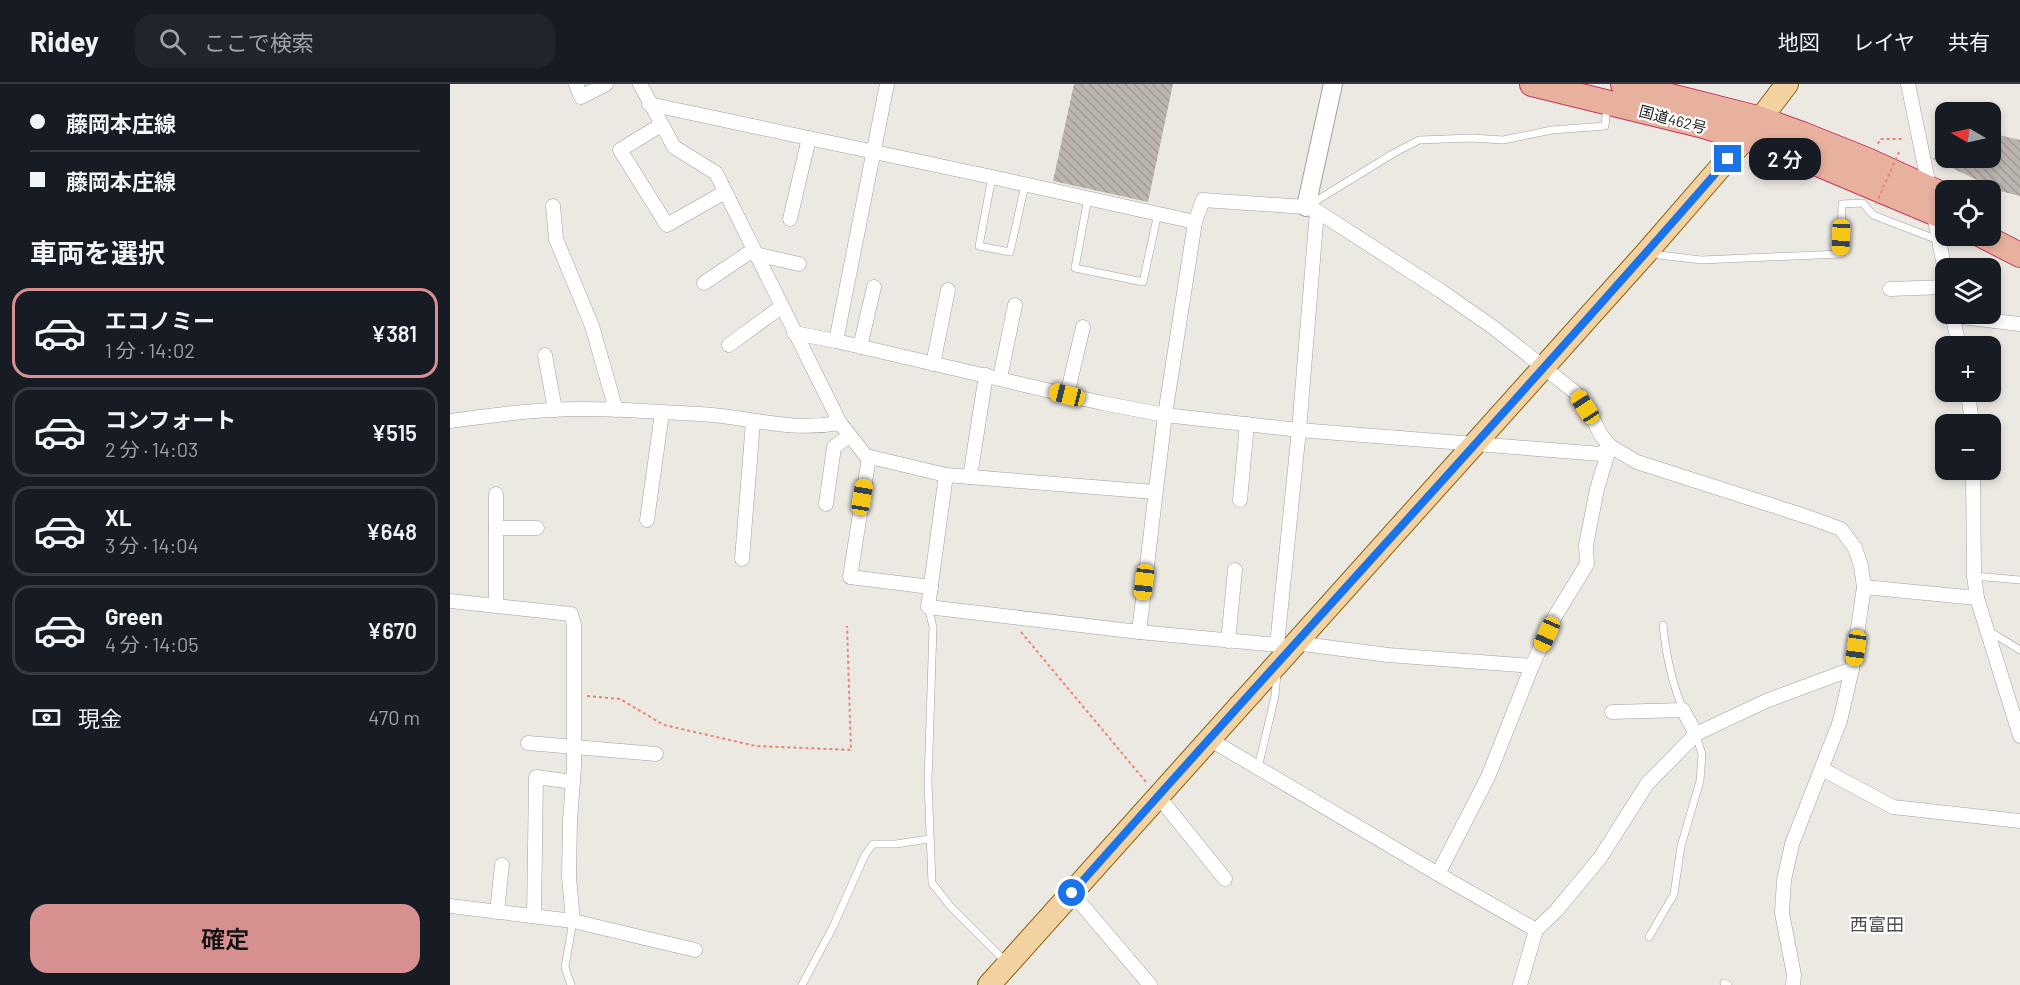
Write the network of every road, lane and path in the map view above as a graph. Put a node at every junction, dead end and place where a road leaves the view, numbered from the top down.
1 (576, 84) edge
2 (606, 84) edge
3 (640, 84) edge
4 (887, 84) edge
5 (1333, 84) edge
6 (1532, 84) edge
7 (1787, 84) edge
8 (1908, 84) edge
9 (1615, 93) edge
10 (649, 104) junction
11 (1761, 119) junction
12 (661, 125) junction
13 (809, 138) junction
14 (1745, 139) junction
15 (1907, 139) dead end
16 (1878, 144) dead end
17 (873, 152) junction
18 (1899, 152) dead end
19 (992, 177) junction
20 (1025, 185) junction
21 (725, 192) junction
22 (1088, 198) junction
23 (1935, 198) edge
24 (1876, 204) dead end
25 (553, 206) dead end
26 (1311, 209) junction
27 (1935, 209) edge
28 (1935, 210) edge
29 (1935, 211) edge
30 (1158, 213) junction
31 (790, 219) dead end
32 (1196, 222) junction
33 (2001, 226) edge
34 (2020, 237) edge
35 (2001, 245) edge
36 (754, 252) junction
37 (1646, 253) junction
38 (2020, 255) edge
39 (799, 264) dead end
40 (704, 283) dead end
41 (874, 287) dead end
42 (1935, 287) edge
43 (1890, 289) dead end
44 (948, 290) dead end
45 (1015, 305) dead end
46 (781, 307) junction
47 (2001, 321) edge
48 (2020, 324) edge
49 (1083, 327) dead end
50 (794, 333) junction
51 (836, 341) junction
52 (729, 345) dead end
53 (860, 348) junction
54 (545, 355) dead end
55 (933, 364) junction
56 (1544, 369) junction
57 (993, 377) junction
58 (1067, 395) junction
59 (555, 410) junction
60 (616, 410) junction
61 (662, 413) junction
62 (1165, 415) junction
63 (450, 421) edge
64 (753, 422) junction
65 (840, 423) junction
66 (1248, 424) junction
67 (1299, 430) junction
68 (849, 436) junction
69 (1474, 443) junction
70 (1610, 446) junction
71 (869, 457) junction
72 (946, 475) junction
73 (970, 477) junction
74 (1973, 480) edge
75 (1155, 492) junction
76 (496, 494) dead end
77 (1240, 500) dead end
78 (826, 504) dead end
79 (647, 520) dead end
80 (496, 528) junction
81 (537, 528) dead end
82 (742, 559) dead end
83 (1235, 570) dead end
84 (1974, 576) junction
85 (2020, 580) edge
86 (931, 587) junction
87 (1864, 587) junction
88 (1977, 598) junction
89 (450, 601) edge
90 (496, 605) junction
91 (928, 607) junction
92 (1008, 616) junction
93 (1663, 625) dead end
94 (847, 626) dead end
95 (1138, 632) junction
96 (1987, 633) junction
97 (1228, 641) junction
98 (2020, 650) edge
99 (1284, 651) junction
100 (1532, 666) junction
101 (1852, 669) junction
102 (575, 694) junction
103 (1683, 710) junction
104 (1612, 712) dead end
105 (1696, 734) junction
106 (2020, 736) edge
107 (1209, 740) junction
108 (528, 743) dead end
109 (574, 748) junction
110 (656, 754) dead end
111 (1258, 768) junction
112 (1822, 769) junction
113 (573, 782) junction
114 (1158, 796) junction
115 (2020, 821) edge
116 (930, 839) junction
117 (502, 865) dead end
118 (1438, 874) junction
119 (1225, 879) dead end
120 (1072, 893) junction
121 (450, 906) edge
122 (497, 912) junction
123 (534, 916) junction
124 (573, 921) junction
125 (1536, 930) junction
126 (1649, 938) dead end
127 (695, 950) dead end
128 (1008, 964) junction
129 (571, 985) edge
130 (802, 985) edge
131 (989, 985) edge
132 (1150, 985) edge
133 (1520, 985) edge
134 (1792, 985) edge

1 - 2 street
3 - 10 street
4 - 17 street
5 - 26 street
6 - 9 highway, 国道462号
7 - 11 main road
8 - 23 street
9 - 11 highway, 国道462号
9 - 14 highway, 国道462号
9 - 26 lane
10 - 12 street
10 - 13 street
11 - 14 main road
11 - 27 highway, 国道462号
12 - 21 street
12 - 21 street
13 - 17 street
13 - 31 street
14 - 28 highway, 国道462号
14 - 37 main road
15 - 16 path
17 - 19 street
17 - 51 street
18 - 24 path, bridge
19 - 20 street
19 - 20 lane
20 - 22 street
21 - 36 street
22 - 30 street
22 - 30 lane
25 - 60 street
26 - 32 street
26 - 56 street
26 - 67 street
29 - 37 lane
30 - 32 street
32 - 62 street
33 - 34 highway
35 - 38 highway
36 - 39 street
36 - 40 street
36 - 46 street
37 - 56 main road
41 - 53 street
42 - 43 street
44 - 55 street
45 - 57 street
46 - 50 street
46 - 52 street
47 - 48 street
49 - 58 street
50 - 51 street
50 - 65 street
51 - 53 street
53 - 55 street
54 - 59 street
55 - 57 street
56 - 69 main road
56 - 70 street
57 - 58 street
57 - 73 street
58 - 62 street
59 - 60 street
59 - 63 street
60 - 61 street
61 - 64 street
61 - 79 street
62 - 66 street
62 - 75 street
64 - 65 street
64 - 82 street
65 - 68 street
66 - 67 street
66 - 77 street
67 - 69 street
67 - 99 street
68 - 71 street
68 - 78 street
69 - 70 street
69 - 99 main road
70 - 87 street
70 - 100 street
71 - 72 street
71 - 86 street
72 - 73 street
72 - 86 street
73 - 75 street
74 - 84 street
75 - 95 street
76 - 80 street
80 - 81 street
80 - 90 street
83 - 97 street
84 - 85 lane
84 - 88 street
86 - 91 street
87 - 88 street
87 - 101 street
88 - 96 street
89 - 90 street
90 - 102 street
91 - 92 street
91 - 116 lane
92 - 95 street
92 - 114 path
93 - 103 lane
94 - 102 path
95 - 97 street
96 - 98 lane
96 - 106 street
97 - 99 street
99 - 100 street
99 - 107 main road
99 - 111 lane
100 - 118 street
101 - 105 street
101 - 112 street
102 - 109 street
103 - 104 street
103 - 105 street
105 - 125 street
105 - 126 lane
107 - 111 street
107 - 114 main road
108 - 109 street
109 - 110 street
109 - 113 street
111 - 118 street
112 - 115 street
112 - 134 street
113 - 123 street
113 - 124 street
114 - 119 street
114 - 120 main road
116 - 128 lane
116 - 130 lane
117 - 122 street
118 - 125 street
120 - 128 main road
120 - 132 street
121 - 122 street
122 - 123 street
123 - 124 street
124 - 127 street
124 - 129 lane
125 - 133 street
128 - 131 main road

